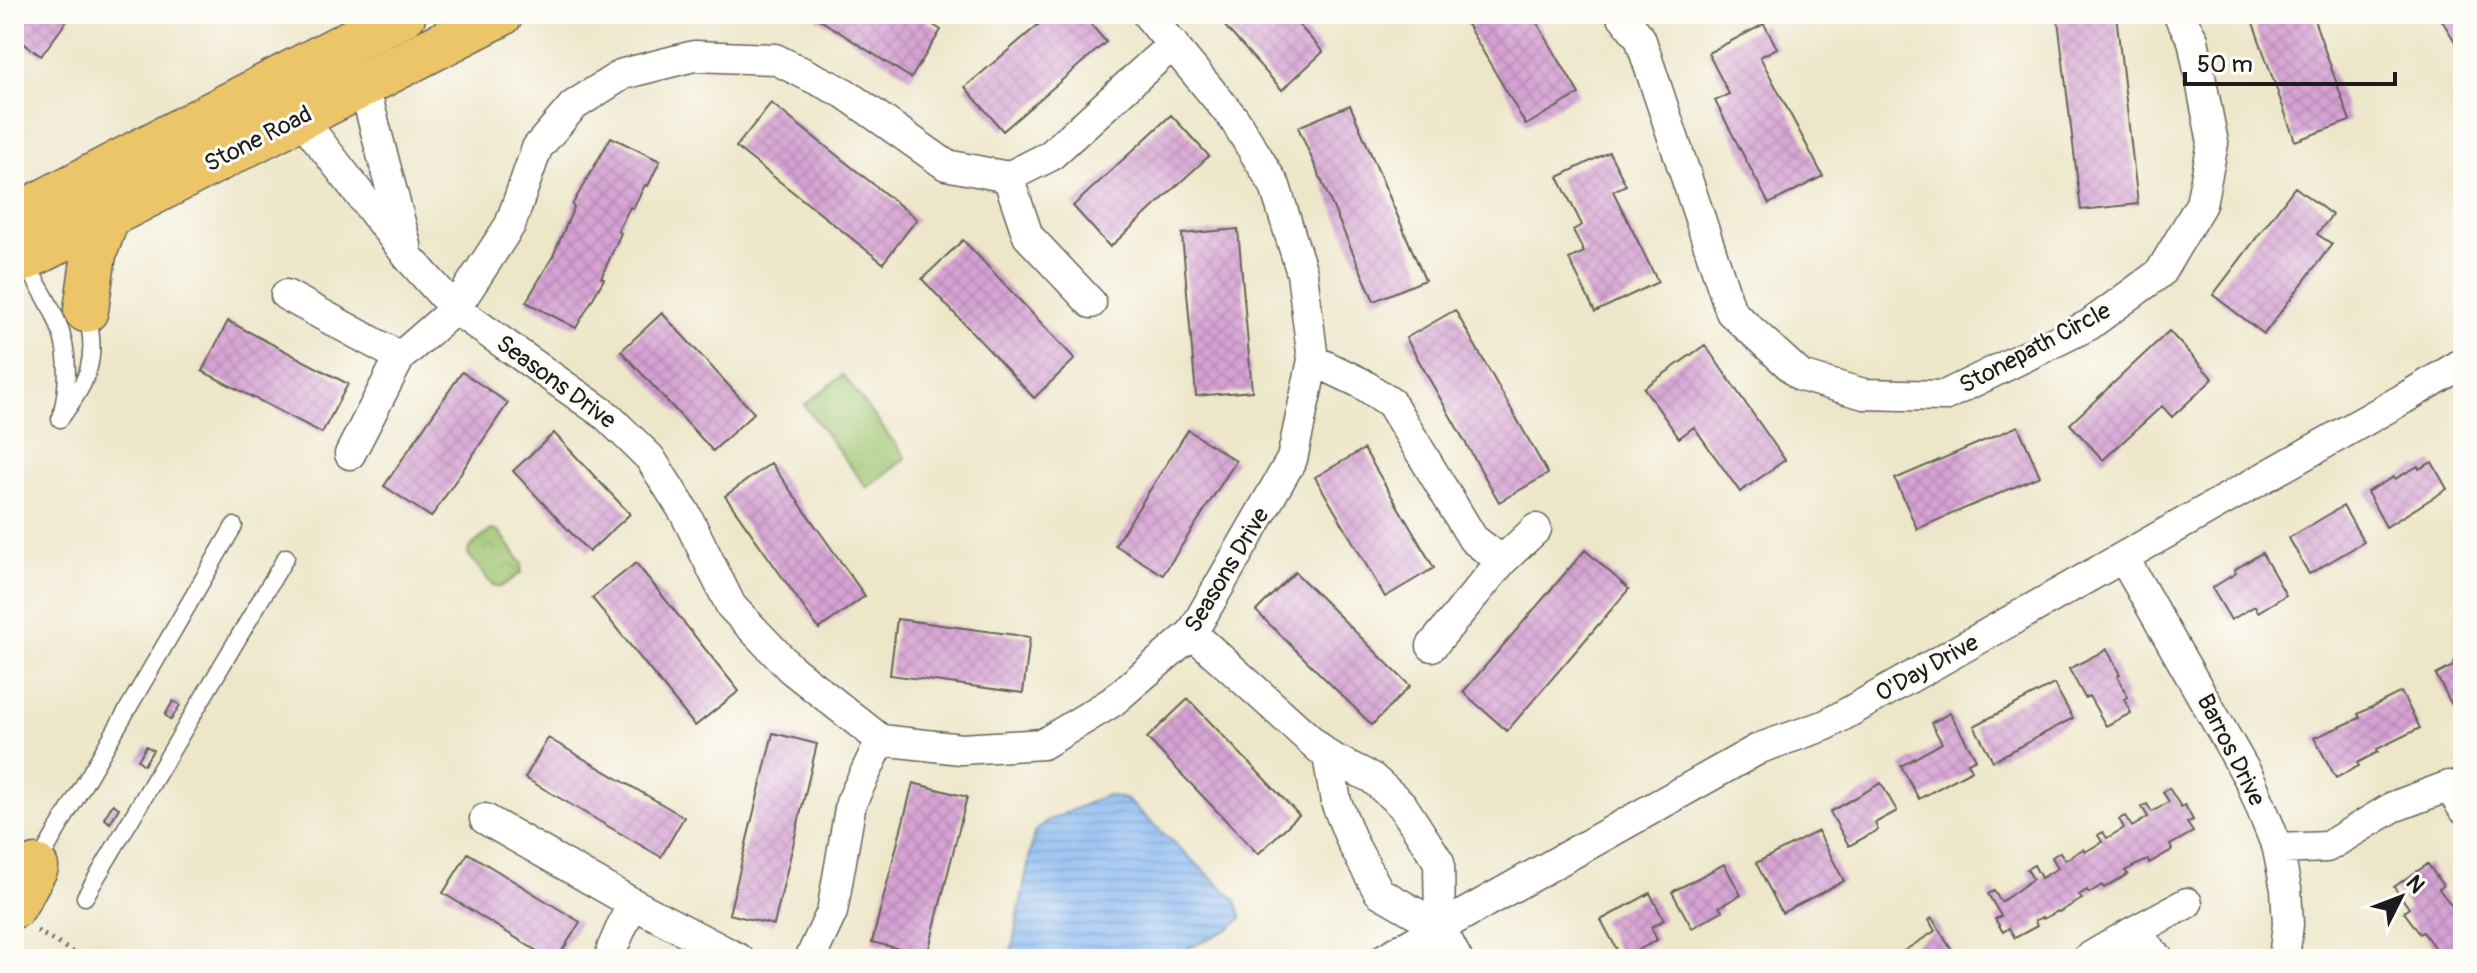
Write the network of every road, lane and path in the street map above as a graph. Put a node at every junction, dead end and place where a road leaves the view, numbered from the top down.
1 (404, 14) edge
2 (501, 14) edge
3 (1147, 14) edge
4 (1621, 14) edge
5 (2178, 14) edge
6 (1173, 44) junction
7 (364, 86) junction
8 (300, 117) junction
9 (1008, 177) junction
10 (108, 216) junction
11 (44, 246) edge
12 (410, 259) junction
13 (286, 295) dead end
14 (1091, 303) dead end
15 (455, 309) junction
16 (400, 357) junction
17 (1313, 360) junction
18 (2463, 363) edge
19 (350, 454) dead end
20 (234, 526) dead end
21 (1536, 529) dead end
22 (286, 557) dead end
23 (2123, 557) junction
24 (1502, 561) junction
25 (1192, 633) junction
26 (1432, 646) dead end
27 (881, 740) junction
28 (1328, 756) junction
29 (2463, 808) edge
30 (485, 819) dead end
31 (2278, 849) junction
32 (36, 867) joint
33 (85, 897) dead end
34 (632, 903) junction
35 (2187, 903) dead end
36 (20, 915) edge
37 (1440, 927) junction
38 (2133, 932) junction
39 (85, 959) edge
40 (614, 959) edge
41 (739, 959) edge
42 (810, 959) edge
43 (1384, 959) edge
44 (1457, 959) edge
45 (2087, 959) edge
46 (2159, 959) edge
47 (2284, 959) edge

1 - 11 main road, Stone Road
2 - 7 main road, Stone Road
3 - 6 street, Seasons Drive
4 - 5 street, Stonepath Circle
6 - 9 street
6 - 17 street, Seasons Drive
7 - 8 main road, Stone Road
7 - 12 street, Seasons Drive
8 - 10 main road, Stone Road
8 - 12 street, Seasons Drive
9 - 14 street
9 - 15 street
10 - 11 main road, Stone Road
10 - 11 main road
11 - 11 lane
12 - 15 street, Seasons Drive
13 - 16 street
15 - 16 street
15 - 27 street, Seasons Drive
16 - 19 street
17 - 24 street
17 - 25 street, Seasons Drive
18 - 23 street, O'Day Drive
20 - 32 lane
21 - 24 street
22 - 33 lane
23 - 31 street, Barros Drive
23 - 37 street, O'Day Drive
24 - 26 street
25 - 27 street, Seasons Drive
25 - 28 street
27 - 42 street
28 - 37 street
28 - 37 street
29 - 31 street
30 - 34 street
31 - 47 street, Barros Drive
32 - 36 main road
34 - 40 street
34 - 41 street
35 - 38 street
36 - 39 path
37 - 43 street, O'Day Drive
37 - 44 street
38 - 45 street
38 - 46 street

